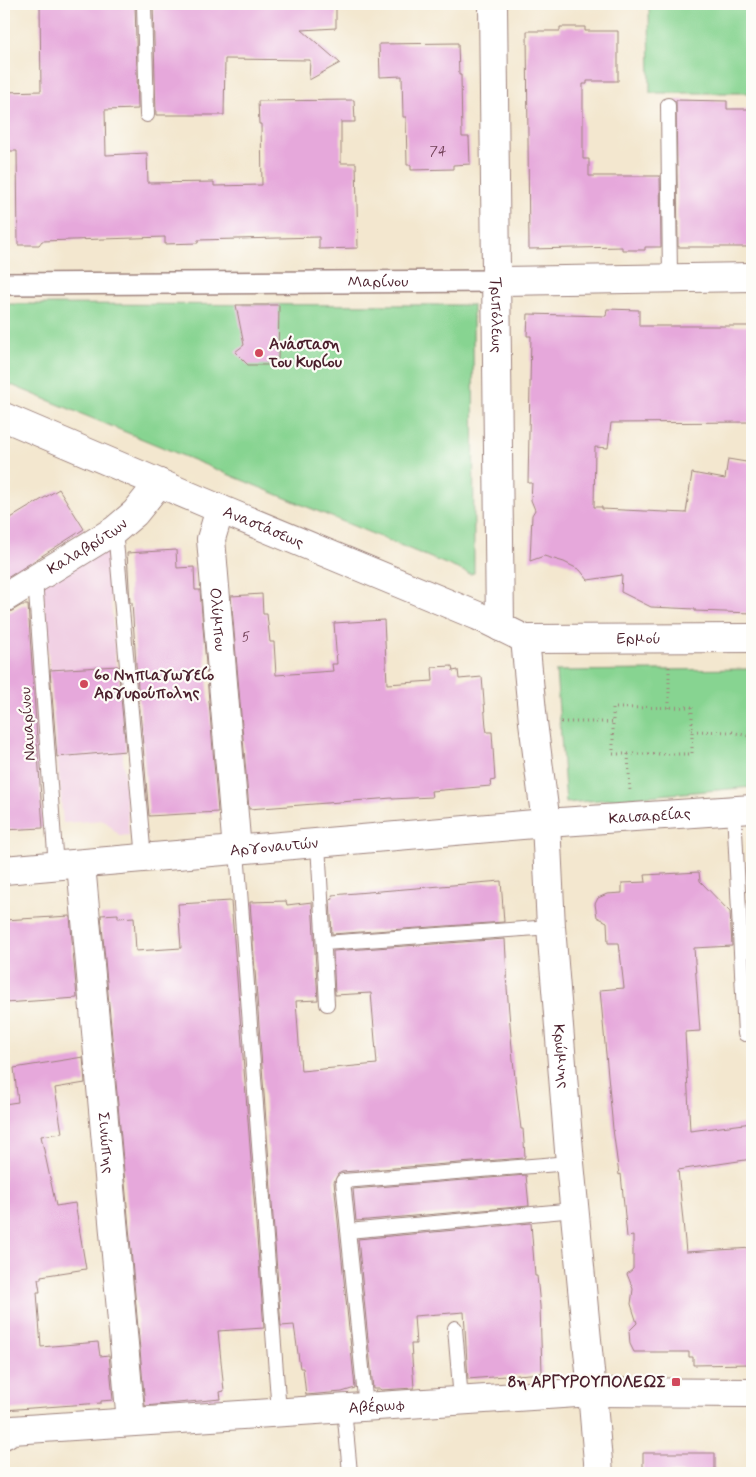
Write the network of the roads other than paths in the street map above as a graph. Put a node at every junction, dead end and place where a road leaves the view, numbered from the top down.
1 (144, 4) edge
2 (493, 4) edge
3 (668, 105) dead end
4 (147, 114) dead end
5 (752, 277) edge
6 (670, 278) junction
7 (496, 281) junction
8 (4, 284) edge
9 (4, 417) edge
10 (159, 483) junction
11 (220, 509) junction
12 (115, 530) junction
13 (35, 579) junction
14 (4, 598) edge
15 (500, 627) junction
16 (752, 638) edge
17 (525, 639) junction
18 (743, 809) edge
19 (546, 823) junction
20 (318, 844) junction
21 (237, 851) junction
22 (144, 859) junction
23 (68, 866) junction
24 (4, 870) edge
25 (551, 927) junction
26 (324, 943) junction
27 (327, 1004) dead end
28 (745, 1034) dead end
29 (570, 1163) junction
30 (575, 1210) junction
31 (348, 1231) junction
32 (455, 1328) dead end
33 (592, 1392) junction
34 (752, 1392) edge
35 (461, 1400) junction
36 (355, 1407) junction
37 (279, 1412) junction
38 (131, 1422) junction
39 (4, 1435) edge
40 (350, 1473) edge
41 (599, 1473) edge

1 - 4 lane
2 - 7 street, Τριπόλεως
3 - 6 lane
5 - 6 street, Μαρίνου
6 - 7 street, Μαρίνου
7 - 8 street, Μαρίνου
7 - 15 street, Τριπόλεως
9 - 10 street, Αναστάσεως
10 - 11 street, Αναστάσεως
10 - 12 street, Καλαβρύτων
11 - 15 street, Αναστάσεως
11 - 21 street, Ολύμπου
12 - 13 street, Καλαβρύτων
12 - 22 lane
13 - 14 street, Καλαβρύτων
13 - 23 lane, Ναυαρίνου
15 - 17 street, Αναστάσεως
16 - 17 street, Ερμού
17 - 19 street, Κρώμνης
18 - 19 street, Καισαρείας
18 - 28 lane
19 - 20 street, Αργοναυτών
19 - 25 street, Κρώμνης
20 - 21 street, Αργοναυτών
20 - 26 lane
21 - 22 street, Αργοναυτών
21 - 37 lane
22 - 23 street, Αργοναυτών
23 - 24 street, Αργοναυτών
23 - 38 street, Σινώπης
25 - 26 lane
25 - 29 street, Κρώμνης
26 - 27 lane
29 - 30 street, Κρώμνης
29 - 31 lane
30 - 31 lane
30 - 33 street, Κρώμνης
31 - 36 lane
32 - 35 lane
33 - 34 street, Αβέρωφ
33 - 35 street, Αβέρωφ
33 - 41 street, Κρώμνης
35 - 36 street, Αβέρωφ
36 - 37 street, Αβέρωφ
36 - 40 lane
37 - 38 street, Αβέρωφ
38 - 39 street, Αβέρωφ

